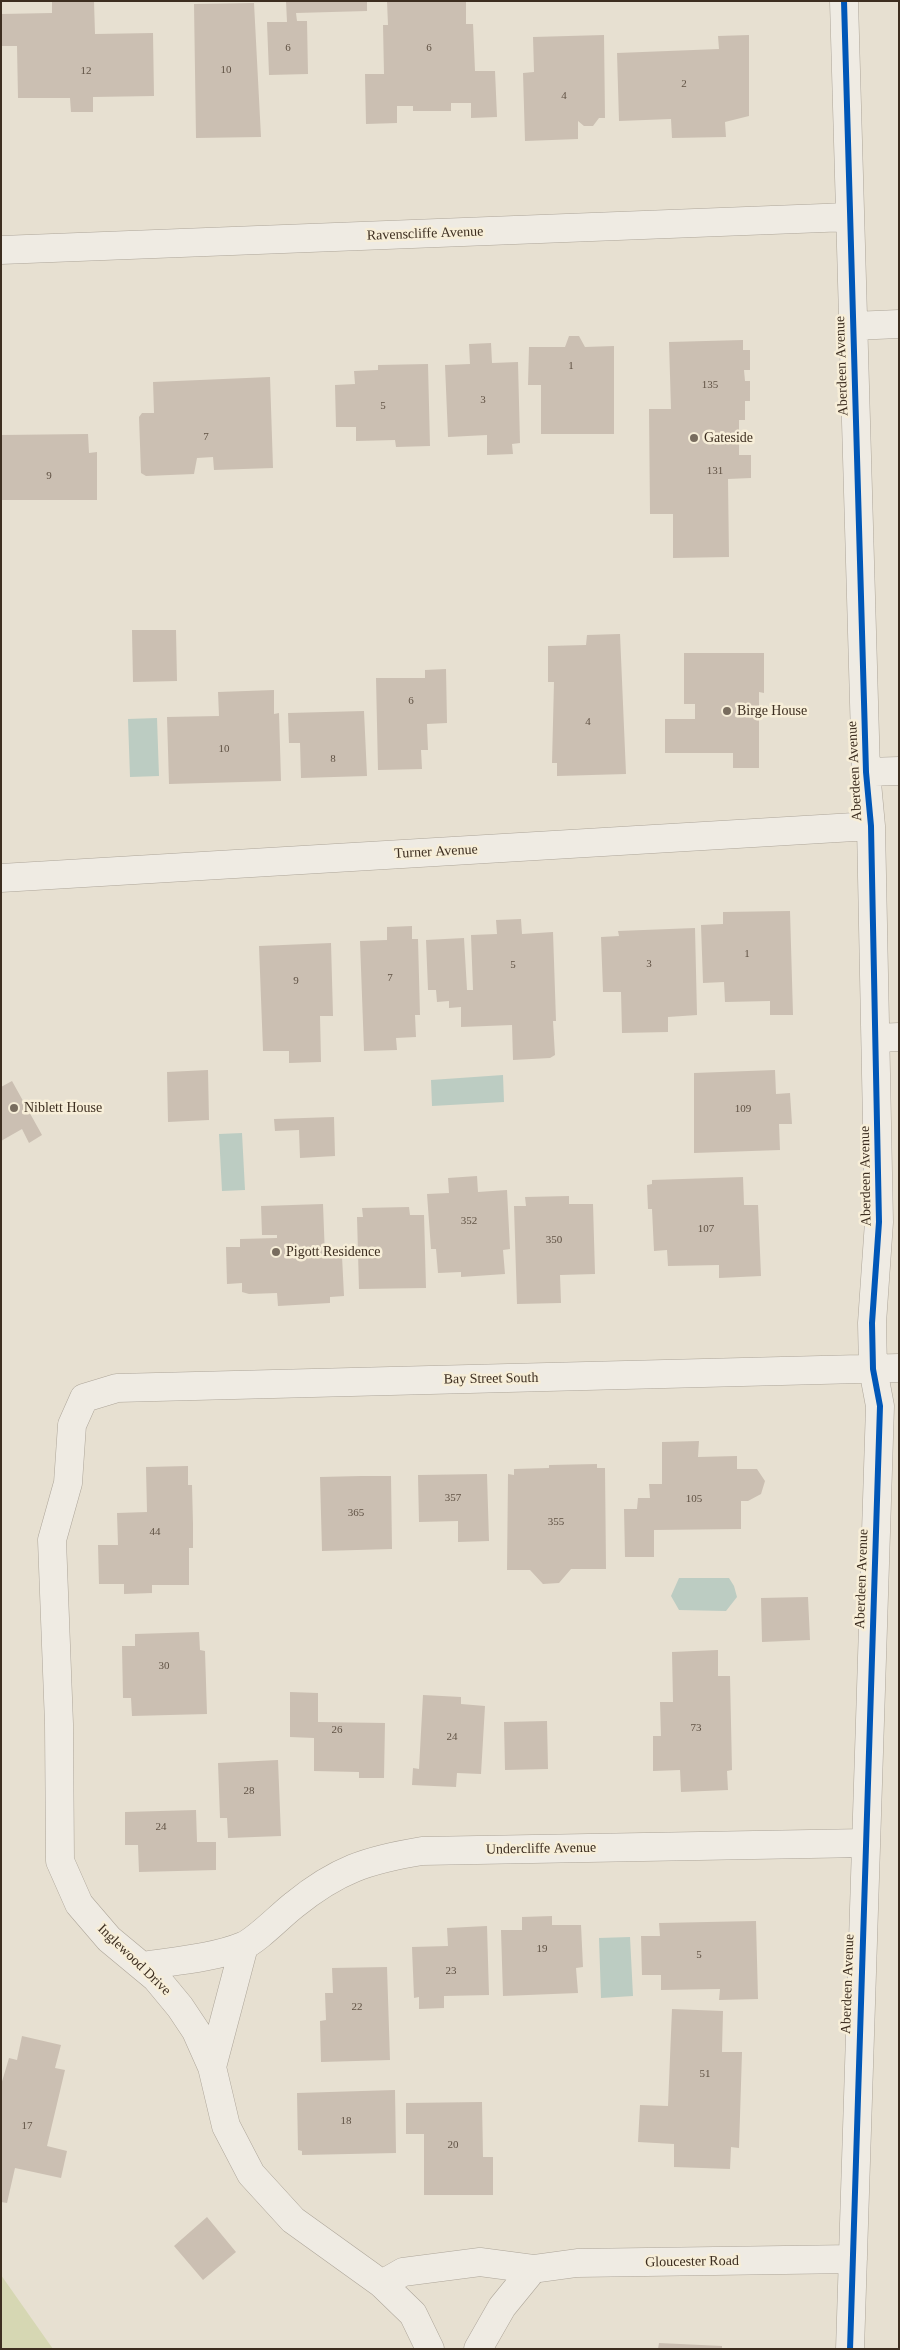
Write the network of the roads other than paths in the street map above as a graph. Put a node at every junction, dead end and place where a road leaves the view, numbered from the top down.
1 (844, 1) edge
2 (849, 217) junction
3 (1, 250) edge
4 (899, 324) edge
5 (853, 326) junction
6 (899, 771) edge
7 (866, 772) junction
8 (871, 826) junction
9 (1, 878) edge
10 (887, 1038) edge
11 (886, 1369) edge
12 (84, 1398) joint
13 (865, 1843) junction
14 (244, 1946) junction
15 (142, 1966) junction
16 (212, 2067) junction
17 (853, 2259) junction
18 (533, 2270) junction
19 (382, 2284) junction
20 (430, 2349) edge
21 (478, 2349) edge
22 (850, 2349) edge

1 - 2 street, Aberdeen Avenue
2 - 3 street, Ravenscliffe Avenue
2 - 5 street, Aberdeen Avenue
4 - 5 street
5 - 7 street, Aberdeen Avenue
6 - 7 street
7 - 8 street, Aberdeen Avenue
8 - 9 street, Turner Avenue
8 - 10 street, Aberdeen Avenue
10 - 11 street, Aberdeen Avenue
11 - 12 street, Bay Street South
11 - 13 street, Aberdeen Avenue
12 - 15 street, Inglewood Drive
13 - 14 street, Undercliffe Avenue
13 - 17 street, Aberdeen Avenue
14 - 15 street, Undercliffe Avenue
14 - 16 street
15 - 16 street, Inglewood Drive
16 - 19 street, Inglewood Drive
17 - 18 street, Gloucester Road
17 - 22 street, Aberdeen Avenue
18 - 19 street, Gloucester Road
18 - 21 street
19 - 20 street, Inglewood Drive

